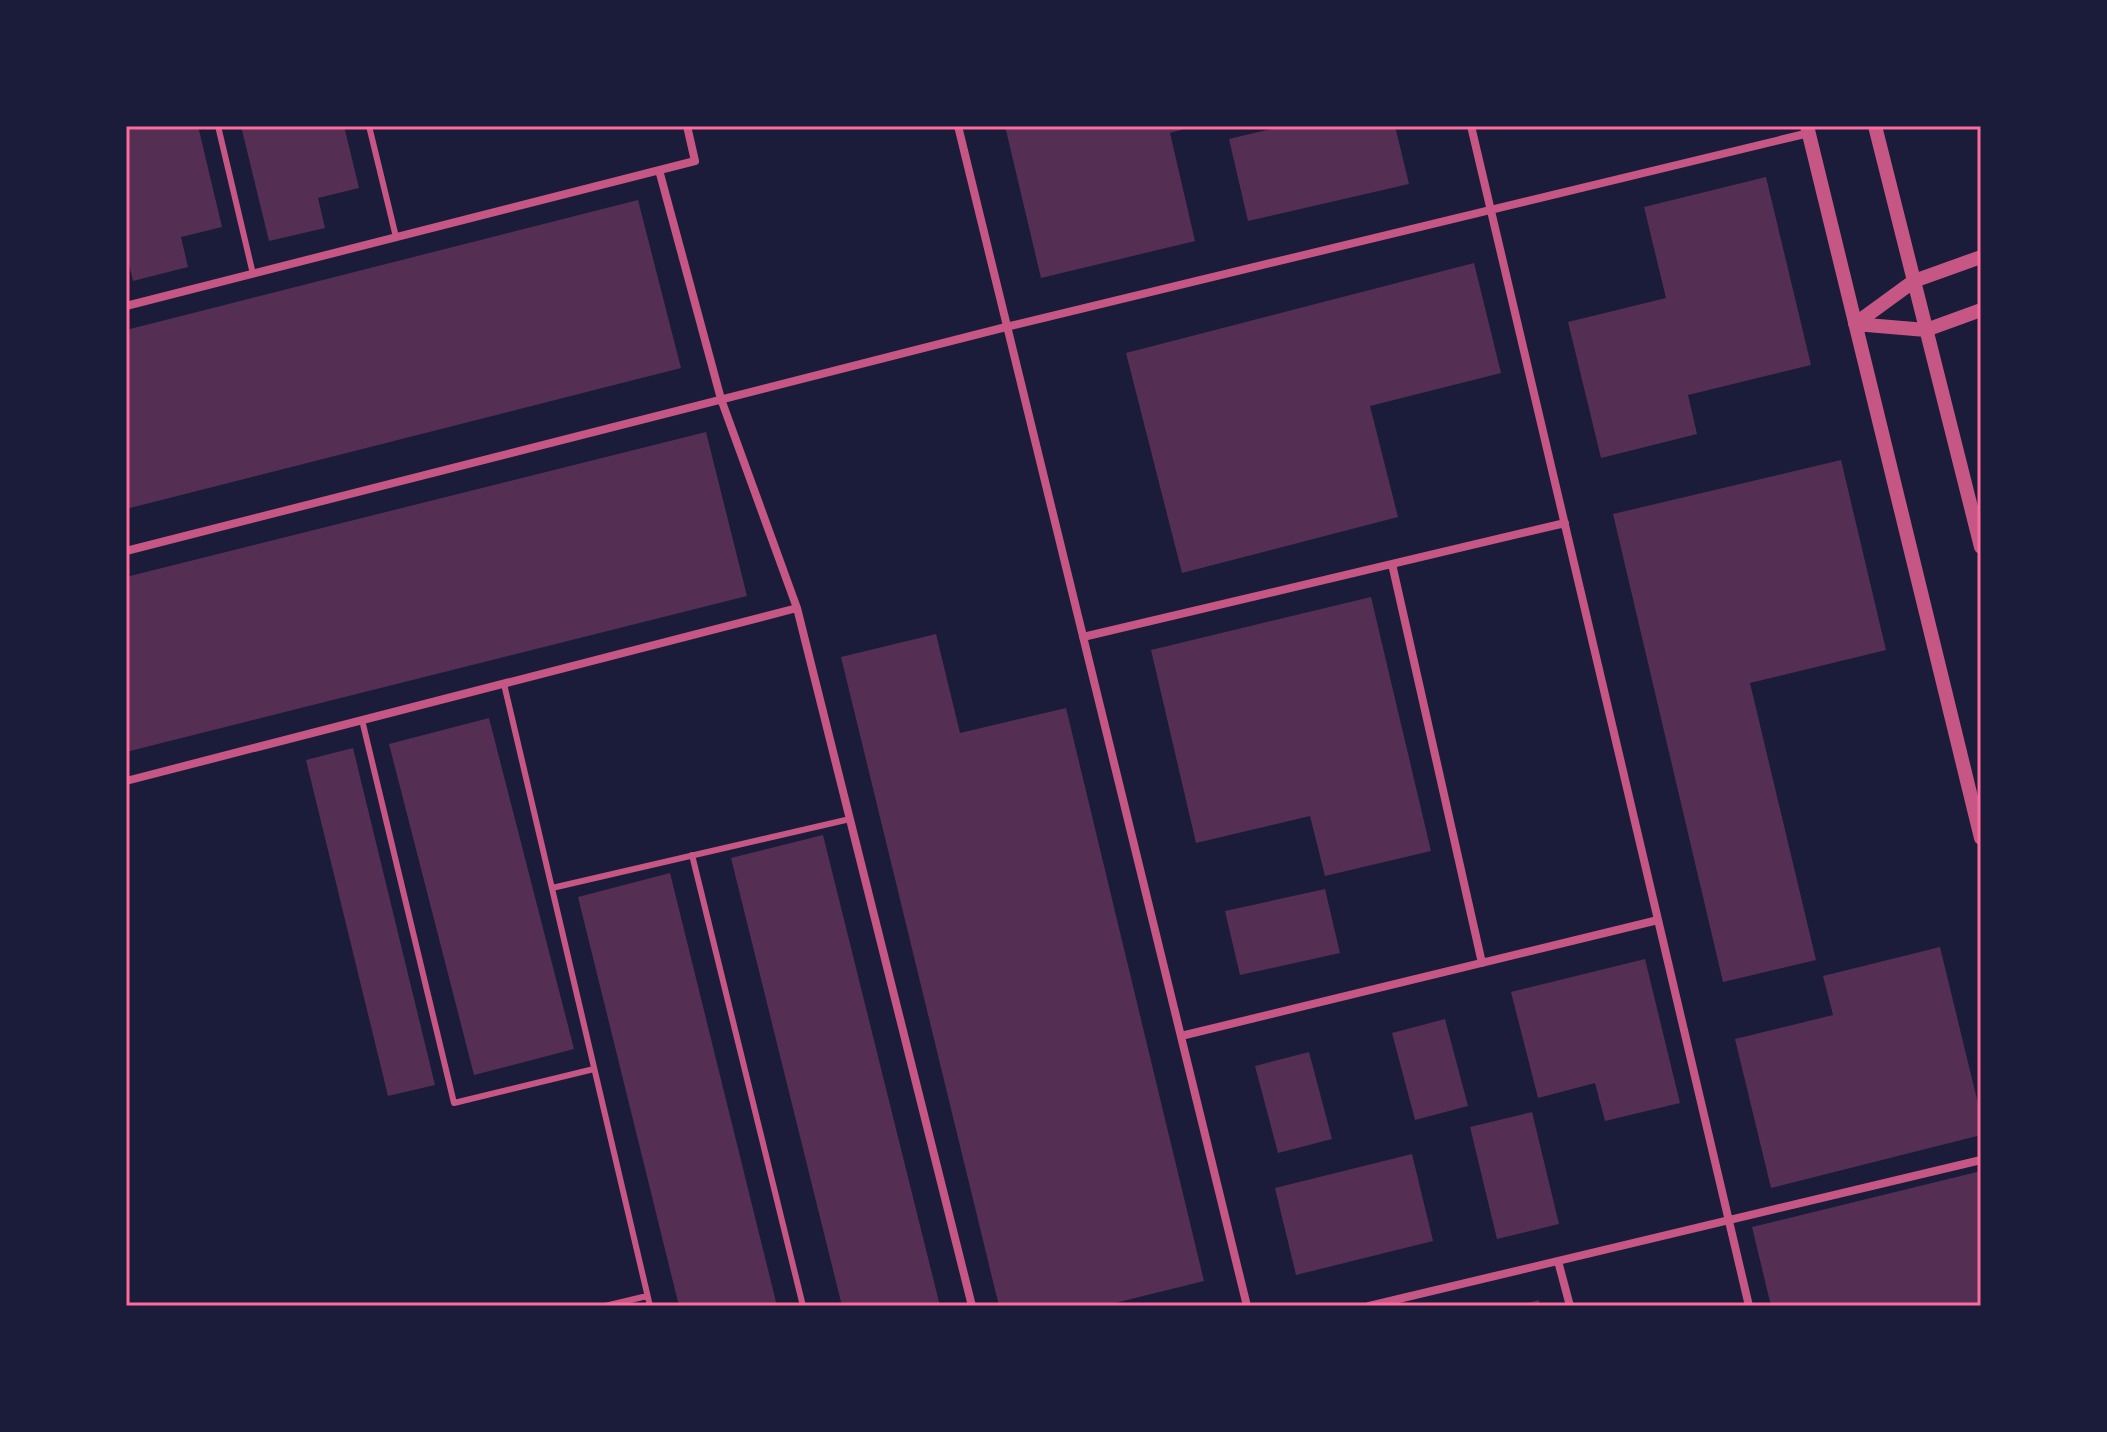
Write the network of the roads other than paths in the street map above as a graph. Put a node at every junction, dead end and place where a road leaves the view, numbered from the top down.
1 (218, 126) edge
2 (369, 126) edge
3 (687, 126) edge
4 (958, 126) edge
5 (1471, 126) edge
6 (1875, 126) edge
7 (1808, 129) edge
8 (659, 170) junction
9 (1491, 209) junction
10 (396, 237) junction
11 (1981, 257) edge
12 (253, 274) junction
13 (1914, 281) junction
14 (126, 306) edge
15 (1981, 310) edge
16 (1855, 324) junction
17 (1006, 327) junction
18 (1926, 330) junction
19 (721, 399) junction
20 (1565, 523) junction
21 (1981, 547) edge
22 (126, 551) edge
23 (1392, 564) junction
24 (797, 608) junction
25 (1083, 637) junction
26 (504, 684) junction
27 (362, 720) junction
28 (126, 781) edge
29 (850, 819) junction
30 (1981, 838) edge
31 (692, 855) junction
32 (552, 888) junction
33 (1658, 920) junction
34 (1482, 963) junction
35 (1181, 1036) junction
36 (594, 1069) junction
37 (1981, 1160) edge
38 (1729, 1220) junction
39 (1558, 1261) junction
40 (647, 1296) junction
41 (605, 1306) edge
42 (650, 1306) edge
43 (803, 1306) edge
44 (972, 1306) edge
45 (1247, 1306) edge
46 (1369, 1306) edge
47 (1570, 1306) edge
48 (1749, 1306) edge

1 - 12 lane
2 - 10 lane
3 - 8 street
4 - 17 street
5 - 9 street
6 - 13 street
7 - 9 street
7 - 16 street
8 - 10 street
8 - 19 street
9 - 17 street
9 - 20 street
10 - 12 street
11 - 13 street
12 - 14 street
13 - 16 street
13 - 18 street
15 - 18 street
16 - 18 street
16 - 30 street
17 - 19 street
17 - 25 street
18 - 21 street
19 - 22 street
19 - 24 street
20 - 23 street
20 - 33 street
23 - 25 street
23 - 34 street
24 - 26 street
24 - 29 street
25 - 35 street
26 - 27 street
26 - 32 lane
27 - 28 street
27 - 36 lane
29 - 31 lane
29 - 44 street
31 - 32 lane
31 - 43 lane
32 - 36 lane
33 - 34 street
33 - 38 street
34 - 35 street
35 - 45 street
36 - 40 lane
37 - 38 street
38 - 39 street
38 - 48 street
39 - 46 street
39 - 47 street
40 - 41 lane
40 - 42 lane

